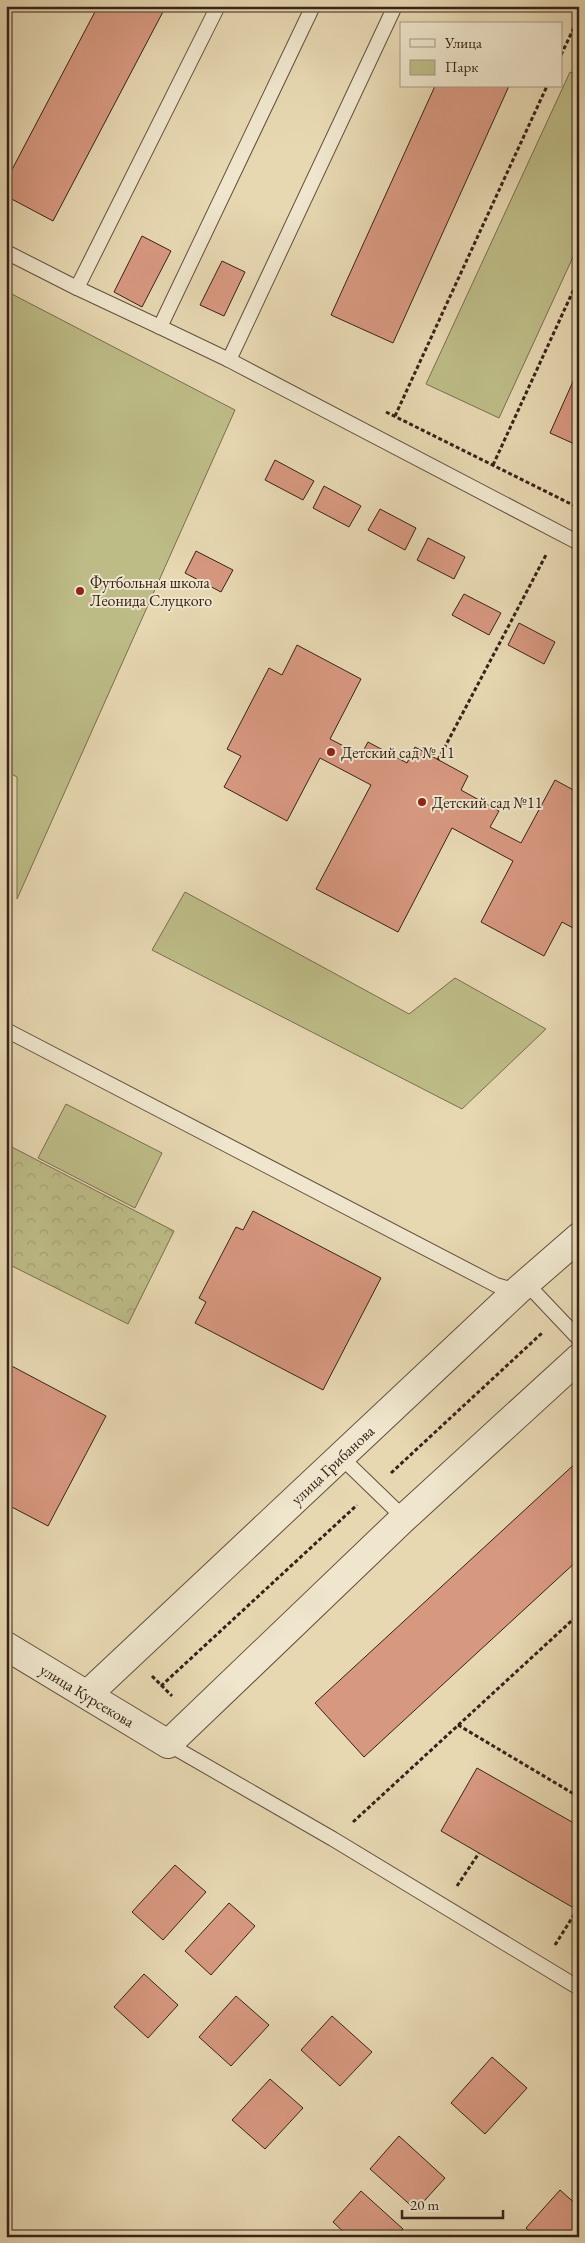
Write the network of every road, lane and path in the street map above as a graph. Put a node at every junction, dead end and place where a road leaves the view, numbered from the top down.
1 (218, 6) edge
2 (313, 6) edge
3 (395, 6) edge
4 (579, 17) edge
5 (562, 53) edge
6 (546, 88) edge
7 (6, 252) edge
8 (579, 278) edge
9 (77, 288) junction
10 (160, 327) junction
11 (229, 360) junction
12 (378, 407) dead end
13 (395, 416) junction
14 (493, 465) junction
15 (579, 508) edge
16 (579, 543) edge
17 (549, 550) dead end
18 (438, 760) dead end
19 (6, 1030) edge
20 (579, 1237) edge
21 (522, 1287) junction
22 (579, 1339) edge
23 (579, 1358) edge
24 (342, 1458) junction
25 (404, 1518) junction
26 (579, 1614) edge
27 (6, 1646) edge
28 (88, 1694) junction
29 (458, 1725) junction
30 (168, 1744) junction
31 (579, 1797) edge
32 (333, 1839) junction
33 (479, 1853) dead end
34 (444, 1906) junction
35 (577, 1910) dead end
36 (542, 1965) junction
37 (579, 1988) edge

1 - 9 lane
2 - 10 lane
3 - 11 lane
4 - 5 path
6 - 13 path
7 - 9 lane
8 - 14 path
9 - 10 lane
10 - 11 lane
11 - 16 lane
12 - 13 path
13 - 14 path
14 - 15 path
17 - 18 path
19 - 21 lane
20 - 21 street, улица Грибанова
21 - 22 lane
21 - 24 street, улица Грибанова
23 - 25 street
24 - 25 lane
24 - 28 street, улица Грибанова
25 - 30 street
26 - 29 path
27 - 28 street, улица Курсекова
28 - 30 street, улица Курсекова
29 - 31 path
29 - 32 path
30 - 32 lane
32 - 34 lane
33 - 34 path
34 - 36 lane
35 - 36 path
36 - 37 lane

